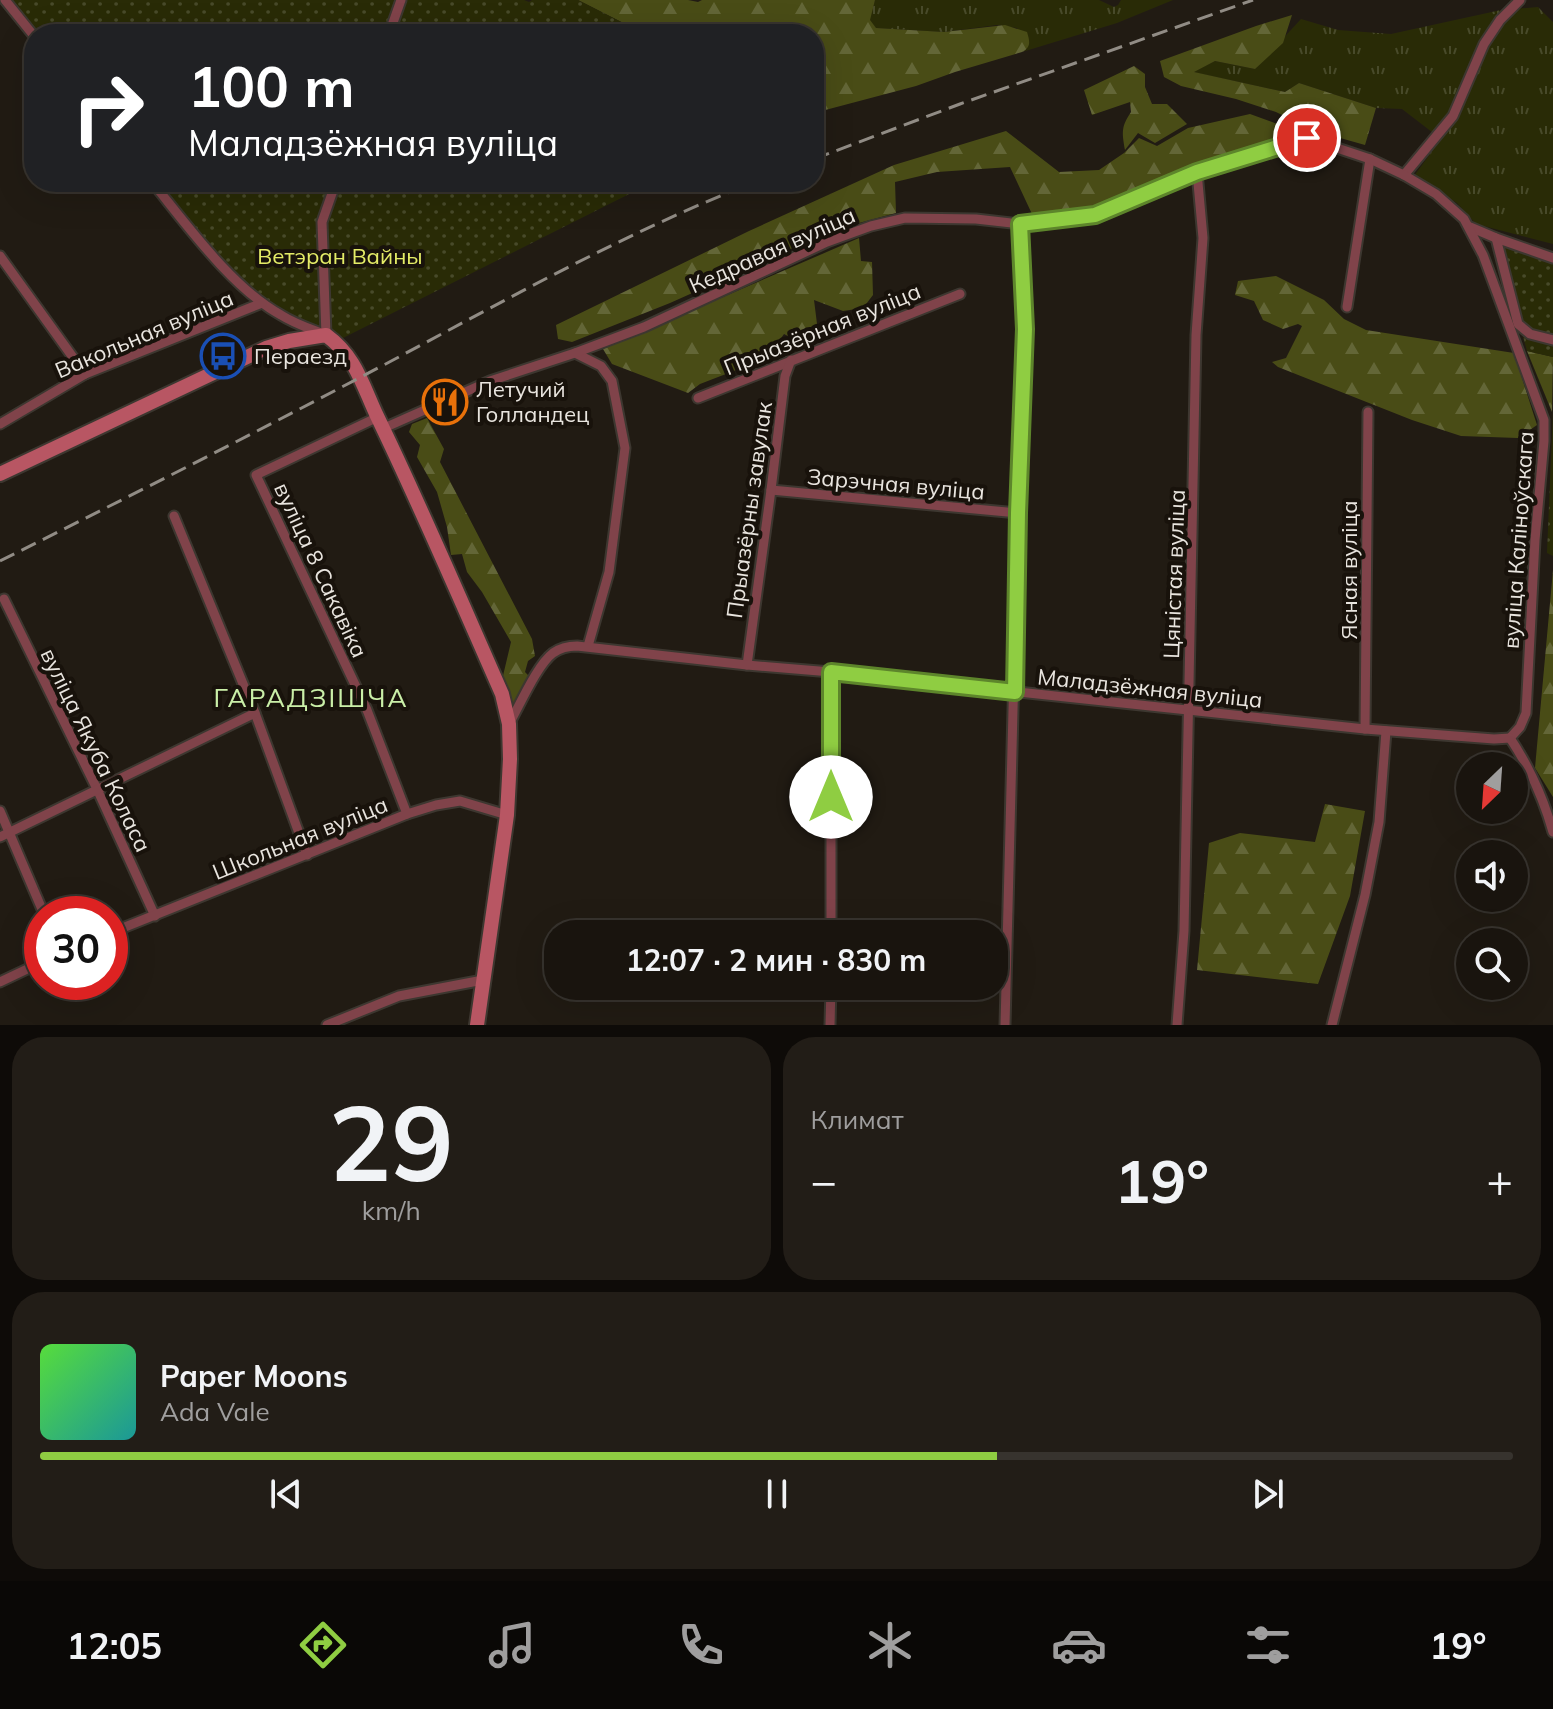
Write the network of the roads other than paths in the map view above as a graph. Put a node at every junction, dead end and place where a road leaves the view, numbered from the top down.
1 (5, 0) edge
2 (401, 0) edge
3 (1520, 0) edge
4 (24, 24) edge
5 (393, 24) edge
6 (1370, 159) junction
7 (1197, 172) junction
8 (1404, 175) junction
9 (160, 192) edge
10 (332, 192) edge
11 (1020, 224) junction
12 (1470, 226) junction
13 (1496, 238) junction
14 (0, 256) edge
15 (1553, 258) edge
16 (960, 294) dead end
17 (262, 303) junction
18 (1347, 307) dead end
19 (326, 335) junction
20 (1553, 340) edge
21 (575, 353) junction
22 (791, 360) junction
23 (85, 374) junction
24 (698, 398) dead end
25 (1368, 412) dead end
26 (381, 423) junction
27 (0, 424) edge
28 (1540, 468) junction
29 (1553, 473) edge
30 (0, 474) edge
31 (256, 475) joint
32 (771, 490) junction
33 (1018, 513) junction
34 (174, 516) dead end
35 (4, 599) dead end
36 (588, 646) junction
37 (747, 665) junction
38 (831, 672) junction
39 (1015, 692) junction
40 (1188, 710) junction
41 (255, 713) junction
42 (509, 724) junction
43 (1365, 729) junction
44 (1386, 731) junction
45 (1510, 738) junction
46 (97, 789) junction
47 (0, 811) edge
48 (407, 814) junction
49 (507, 815) junction
50 (1553, 832) edge
51 (5, 834) edge
52 (307, 855) junction
53 (35, 896) edge
54 (155, 916) junction
55 (831, 920) edge
56 (128, 926) edge
57 (24, 971) edge
58 (483, 980) junction
59 (0, 982) edge
60 (831, 1000) edge
61 (327, 1025) edge
62 (477, 1025) edge
63 (830, 1025) edge
64 (1005, 1025) edge
65 (1177, 1025) edge
66 (1332, 1025) edge

1 - 4 street
2 - 5 street
3 - 8 street
6 - 7 street, Кедравая вуліца
6 - 8 street, вуліца Каліноўскага
6 - 18 street
7 - 11 street, Кедравая вуліца
7 - 40 street, Цяністая вуліца
8 - 12 street, вуліца Каліноўскага
9 - 17 street
10 - 19 street
11 - 21 street, Кедравая вуліца
11 - 33 street
12 - 13 street
12 - 28 street, вуліца Каліноўскага
13 - 15 street
13 - 20 street
14 - 23 street
16 - 22 street, Прыазёрная вуліца
17 - 19 street
17 - 23 street, Вакольная вуліца
19 - 26 main road
19 - 30 main road
21 - 26 street, Кедравая вуліца
21 - 36 street
22 - 24 street, Прыазёрная вуліца
22 - 32 street, Прыазёрны завулак
23 - 27 street, Вакольная вуліца
25 - 43 street, Ясная вуліца
26 - 31 street, Кедравая вуліца
26 - 42 main road
28 - 29 street
28 - 45 street, вуліца Каліноўскага
31 - 48 street, вуліца 8 Сакавіка
32 - 33 street, Зарэчная вуліца
32 - 37 street, Прыазёрны завулак
33 - 39 street
34 - 41 street
35 - 46 street, вуліца Якуба Коласа
36 - 37 street, Маладзёжная вуліца
36 - 42 street, Маладзёжная вуліца
37 - 38 street, Маладзёжная вуліца
38 - 39 street, Маладзёжная вуліца
38 - 55 street
39 - 40 street, Маладзёжная вуліца
39 - 64 street
40 - 43 street, Маладзёжная вуліца
40 - 65 street, Цяністая вуліца
41 - 46 street
41 - 52 street
42 - 49 main road
43 - 44 street, Маладзёжная вуліца
44 - 45 street, Маладзёжная вуліца
44 - 66 street
45 - 50 street
46 - 51 street
46 - 54 street, вуліца Якуба Коласа
47 - 51 street
48 - 49 street, Школьная вуліца
48 - 52 street, Школьная вуліца
49 - 58 main road
51 - 53 street
52 - 54 street, Школьная вуліца
54 - 56 street, Школьная вуліца
57 - 59 street
58 - 61 street
58 - 62 main road
60 - 63 street

